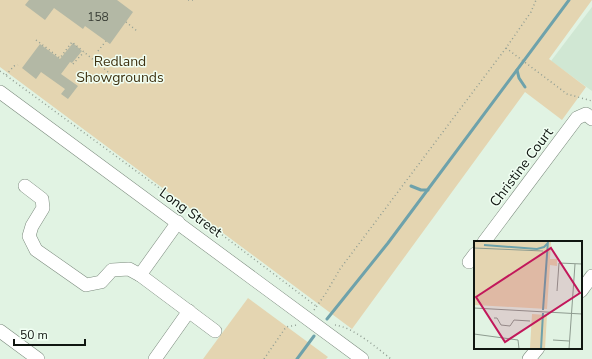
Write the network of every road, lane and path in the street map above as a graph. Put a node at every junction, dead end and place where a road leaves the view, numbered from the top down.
1 (188, 0) edge
2 (193, 0) edge
3 (536, 0) edge
4 (126, 22) dead end
5 (137, 31) dead end
6 (36, 40) dead end
7 (106, 41) dead end
8 (506, 48) junction
9 (98, 51) dead end
10 (84, 52) junction
11 (73, 64) dead end
12 (18, 65) dead end
13 (0, 71) edge
14 (108, 72) dead end
15 (6, 75) junction
16 (0, 92) edge
17 (592, 100) edge
18 (589, 116) edge
19 (25, 186) dead end
20 (178, 222) junction
21 (485, 241) edge
22 (140, 275) junction
23 (592, 276) edge
24 (582, 290) edge
25 (316, 306) junction
26 (189, 311) junction
27 (312, 312) dead end
28 (330, 324) dead end
29 (298, 325) dead end
30 (0, 331) edge
31 (216, 331) dead end
32 (537, 349) edge
33 (38, 359) edge
34 (155, 359) edge
35 (264, 359) edge
36 (362, 359) edge
37 (391, 359) edge
38 (530, 359) edge

1 - 2 path
3 - 8 path
4 - 5 path
6 - 10 path
7 - 9 path
8 - 17 path
8 - 25 path
10 - 11 path
10 - 14 path
12 - 15 path
13 - 15 path
15 - 25 path
16 - 20 street, Long Street
18 - 21 street, Christine Court
19 - 22 street
20 - 22 street
20 - 36 street, Long Street
22 - 26 street
23 - 24 street
25 - 27 path
26 - 31 street
26 - 34 street
28 - 37 path
29 - 35 path
30 - 33 street
32 - 38 street

